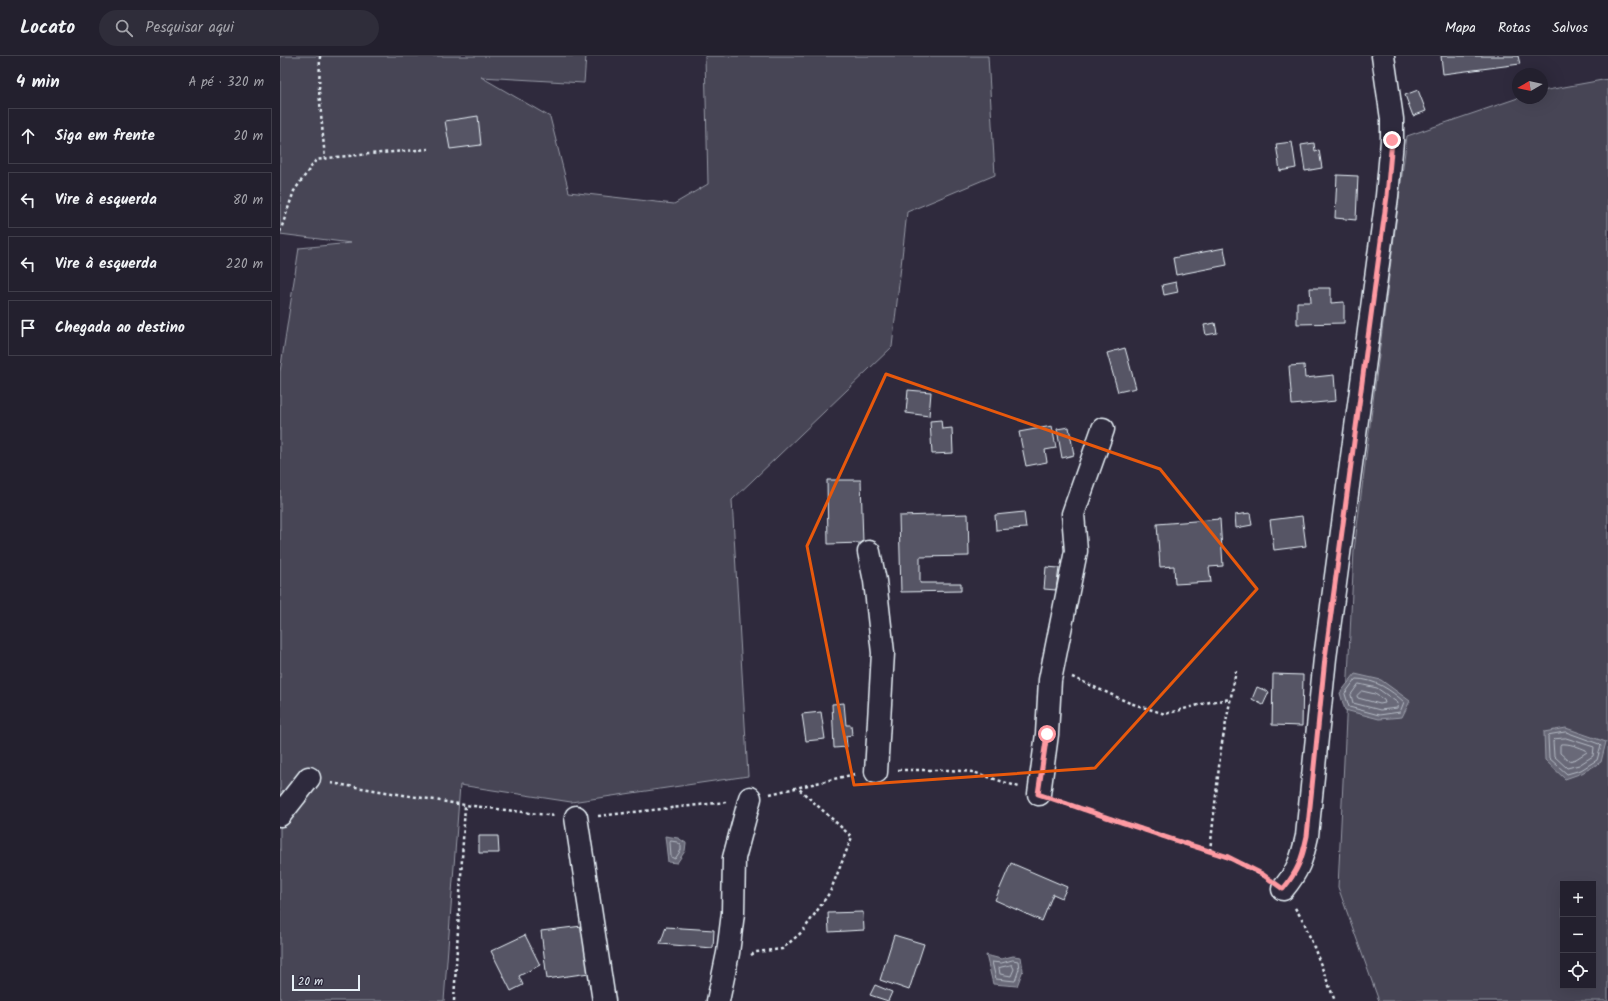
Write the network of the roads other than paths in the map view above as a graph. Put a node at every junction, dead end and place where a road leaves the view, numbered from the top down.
1 (1383, 56) edge
2 (1103, 429) dead end
3 (869, 552) dead end
4 (876, 772) road end
5 (309, 778) road end
6 (1038, 794) road end
7 (750, 798) road end
8 (280, 815) edge
9 (576, 818) road end
10 (1283, 889) road end
11 (604, 1001) edge
12 (718, 1001) edge

1 - 10 street
2 - 6 street
3 - 4 street
5 - 8 street
7 - 12 street
9 - 11 street

